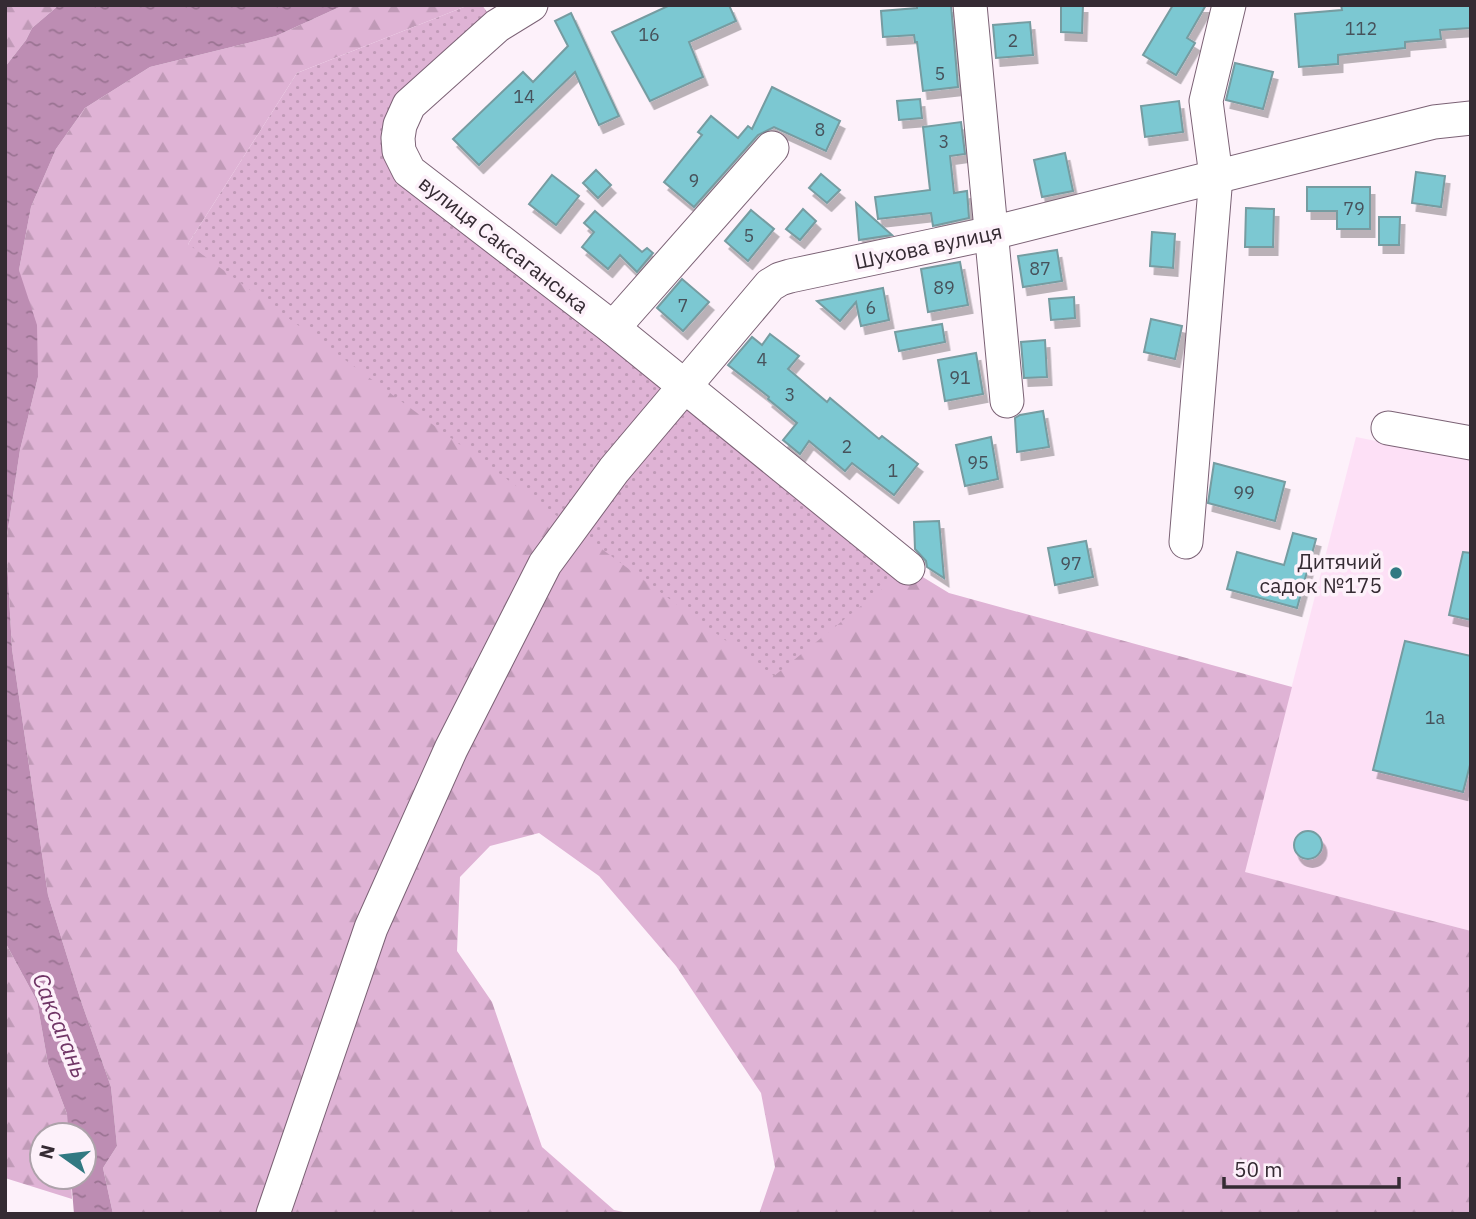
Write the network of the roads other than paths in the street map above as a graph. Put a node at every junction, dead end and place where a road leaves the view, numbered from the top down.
1 (531, 5) edge
2 (970, 5) edge
3 (1229, 5) edge
4 (1471, 118) edge
5 (772, 148) dead end
6 (1216, 176) junction
7 (992, 233) junction
8 (613, 328) junction
9 (683, 386) junction
10 (1007, 401) dead end
11 (1388, 428) dead end
12 (1471, 443) edge
13 (1186, 542) dead end
14 (908, 568) dead end
15 (273, 1214) edge

1 - 8 street, вулиця Саксаганська
2 - 7 street
3 - 6 street
4 - 6 street, Шухова вулиця
5 - 8 street
6 - 7 street, Шухова вулиця
6 - 13 street
7 - 9 street, Шухова вулиця
7 - 10 street
8 - 9 street, вулиця Саксаганська
9 - 14 street, вулиця Саксаганська
9 - 15 street, Шухова вулиця
11 - 12 street

